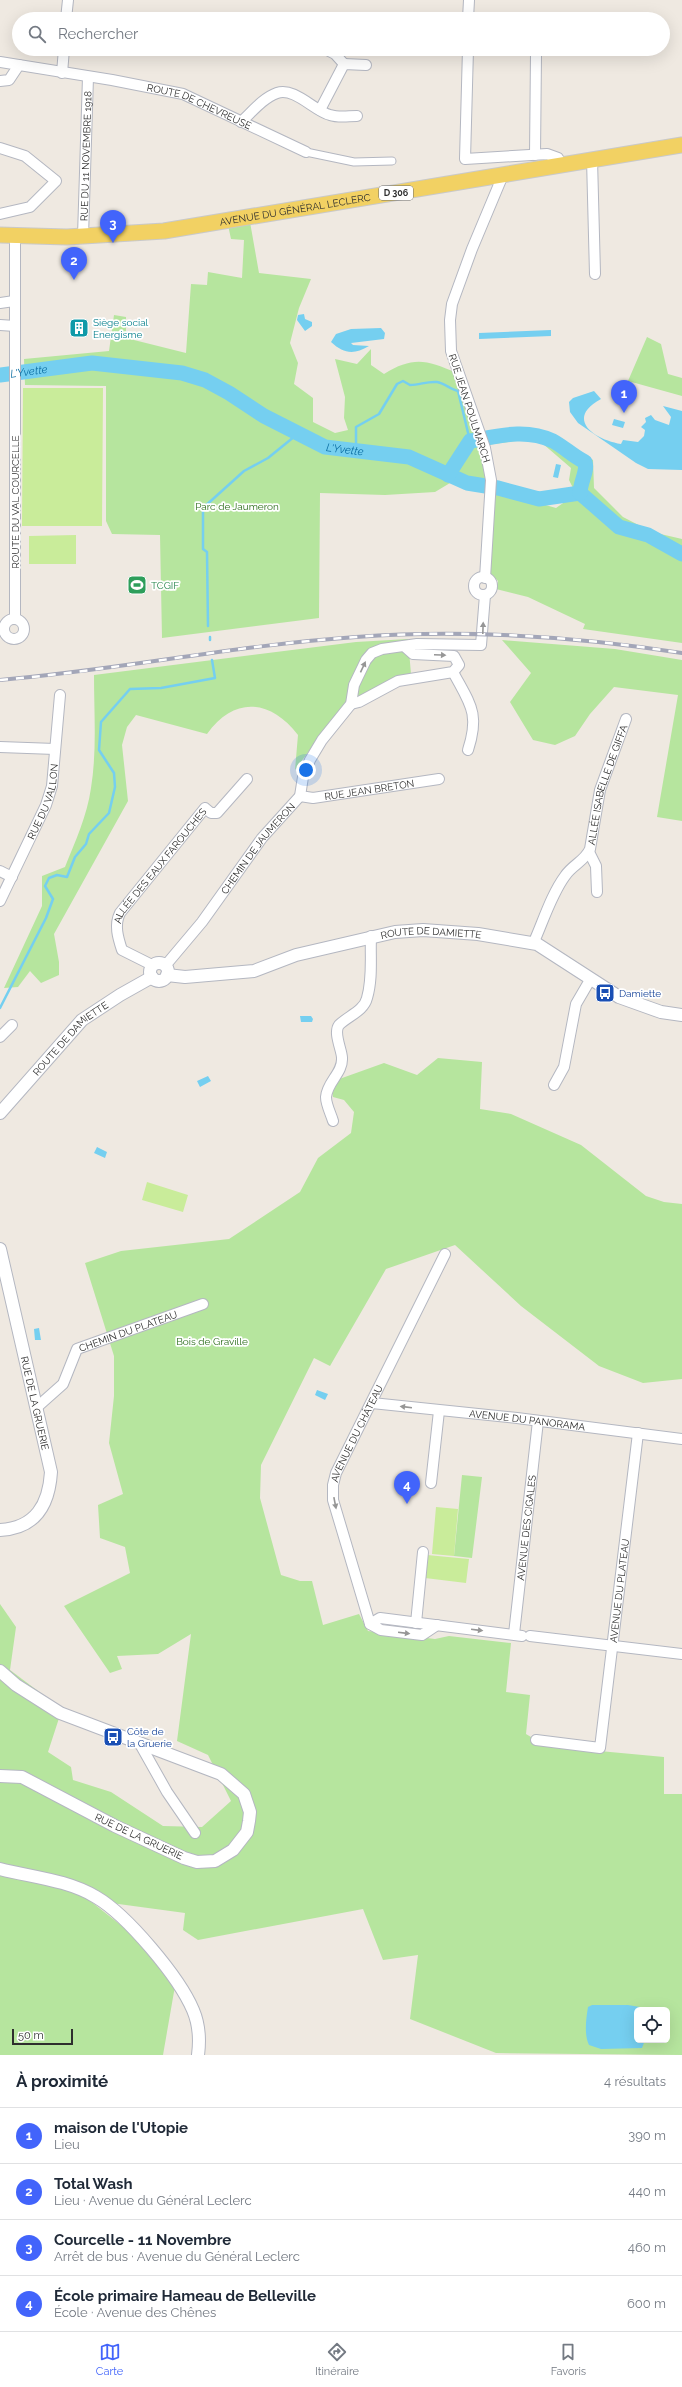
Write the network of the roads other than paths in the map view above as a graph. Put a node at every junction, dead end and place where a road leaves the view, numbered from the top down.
1 (68, 0) edge
2 (469, 0) edge
3 (67, 12) edge
4 (468, 12) edge
5 (63, 56) edge
6 (337, 56) edge
7 (468, 56) edge
8 (536, 56) edge
9 (0, 62) edge
10 (344, 64) junction
11 (19, 65) junction
12 (366, 65) dead end
13 (62, 73) junction
14 (88, 77) junction
15 (0, 81) edge
16 (320, 110) junction
17 (357, 116) dead end
18 (241, 122) junction
19 (682, 145) edge
20 (0, 148) edge
21 (306, 152) joint
22 (534, 155) junction
23 (592, 159) junction
24 (392, 161) dead end
25 (562, 165) junction
26 (503, 175) junction
27 (0, 214) edge
28 (7, 236) edge
29 (83, 236) junction
30 (595, 274) dead end
31 (14, 301) junction
32 (0, 303) edge
33 (0, 325) edge
34 (14, 326) junction
35 (485, 595) joint
36 (15, 619) dead end
37 (404, 646) junction
38 (453, 672) junction
39 (60, 695) dead end
40 (351, 704) junction
41 (626, 719) dead end
42 (0, 748) edge
43 (55, 749) junction
44 (468, 750) dead end
45 (439, 778) dead end
46 (247, 779) dead end
47 (300, 796) junction
48 (589, 852) junction
49 (0, 871) edge
50 (12, 877) junction
51 (597, 892) dead end
52 (0, 901) edge
53 (371, 936) junction
54 (533, 944) junction
55 (166, 970) junction
56 (152, 971) junction
57 (590, 980) junction
58 (682, 1015) edge
59 (12, 1025) dead end
60 (0, 1037) edge
61 (554, 1085) dead end
62 (0, 1113) edge
63 (333, 1121) dead end
64 (0, 1249) edge
65 (445, 1254) dead end
66 (203, 1304) dead end
67 (372, 1403) junction
68 (36, 1408) junction
69 (439, 1410) junction
70 (538, 1421) junction
71 (638, 1434) junction
72 (682, 1439) edge
73 (431, 1483) dead end
74 (0, 1530) edge
75 (423, 1552) dead end
76 (416, 1623) junction
77 (370, 1624) junction
78 (437, 1625) junction
79 (522, 1635) junction
80 (612, 1646) junction
81 (682, 1654) edge
82 (0, 1671) edge
83 (536, 1740) dead end
84 (140, 1744) junction
85 (0, 1776) edge
86 (195, 1833) dead end
87 (0, 1869) edge
88 (198, 2055) edge

1 - 3 street
2 - 4 street
5 - 13 street
6 - 10 street
7 - 22 street
8 - 22 street
9 - 11 street, ROUTE DE CHEVREUSE
10 - 12 street
10 - 16 street
11 - 13 street, ROUTE DE CHEVREUSE
11 - 15 street
13 - 14 street, ROUTE DE CHEVREUSE
14 - 18 street, ROUTE DE CHEVREUSE
14 - 29 street, RUE DU 11 NOVEMBRE 1918
16 - 17 street
16 - 18 street
18 - 21 street, ROUTE DE CHEVREUSE
19 - 23 main road, AVENUE DU GÉNÉRAL LECLERC / D 306
20 - 27 street
21 - 24 street, ROUTE DE CHEVREUSE
22 - 25 street
23 - 25 main road, AVENUE DU GÉNÉRAL LECLERC / D 306
23 - 30 street
25 - 26 main road, AVENUE DU GÉNÉRAL LECLERC / D 306
26 - 29 main road, AVENUE DU GÉNÉRAL LECLERC / D 306
26 - 35 street, RUE JEAN POULMARCH
28 - 29 main road, AVENUE DU GÉNÉRAL LECLERC / D 306
28 - 31 street
31 - 32 street
31 - 34 street
33 - 34 street
34 - 36 street, ROUTE DU VAL COURCELLE
37 -> 35 street, CHEMIN DE JAUMERON
37 -> 38 street
40 -> 37 street, CHEMIN DE JAUMERON
38 - 40 street, CHEMIN DE JAUMERON
38 - 44 street
39 - 43 street, RUE DU VALLON
40 - 47 street, CHEMIN DE JAUMERON
41 - 48 street, ALLÉE ISABELLE DE GIFFA
42 - 43 street
43 - 50 street, RUE DU VALLON
45 - 47 street, RUE JEAN BRETON
46 - 56 street, ALLÉE DES EAUX FAROUCHES
47 - 55 street, CHEMIN DE JAUMERON
48 - 51 street, ALLÉE ISABELLE DE GIFFA
48 - 54 street, ALLÉE ISABELLE DE GIFFA
49 - 50 street
50 - 52 street, RUE DU VALLON
53 - 54 street, ROUTE DE DAMIETTE
53 - 55 street, ROUTE DE DAMIETTE
53 - 63 street
54 - 57 street, ROUTE DE DAMIETTE
55 - 56 street, ROUTE DE DAMIETTE
56 - 62 street, ROUTE DE DAMIETTE
57 - 58 street, ROUTE DE DAMIETTE
57 - 61 street
59 - 60 street
64 - 68 street, RUE DE LA GRUERIE
65 - 67 street, AVENUE DU CHÂTEAU
66 - 68 street, CHEMIN DU PLATEAU
69 -> 67 street, AVENUE DU PANORAMA
67 -> 77 street, AVENUE DU CHÂTEAU
68 - 74 street, RUE DE LA GRUERIE
69 - 70 street, AVENUE DU PANORAMA
69 - 73 street
70 - 71 street, AVENUE DU PANORAMA
70 - 79 street, AVENUE DES CIGALES
71 - 72 street, AVENUE DU PANORAMA
71 - 80 street, AVENUE DU PLATEAU
75 - 76 street
76 - 77 street
76 - 78 street
77 -> 78 street
78 -> 79 street
79 - 80 street
80 - 81 street
80 - 83 street, AVENUE DU PLATEAU
82 - 84 street, RUE DE LA GRUERIE
84 - 85 street, RUE DE LA GRUERIE
84 - 86 street
87 - 88 street

